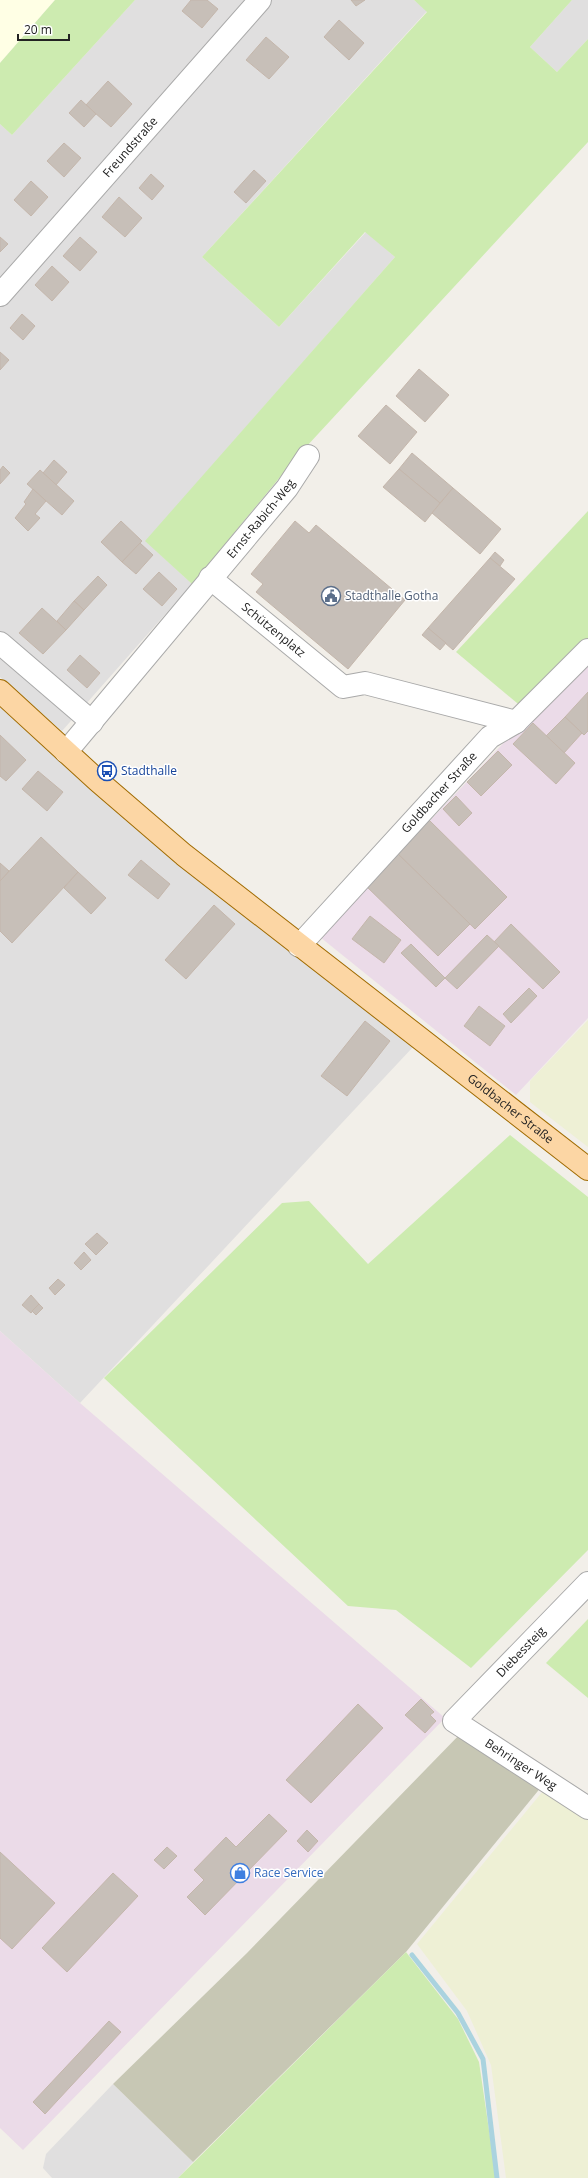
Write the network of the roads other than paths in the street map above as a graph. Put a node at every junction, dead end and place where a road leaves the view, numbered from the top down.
1 (260, 0) edge
2 (0, 295) edge
3 (308, 456) dead end
4 (210, 578) junction
5 (0, 643) edge
6 (588, 650) edge
7 (0, 691) edge
8 (92, 722) junction
9 (516, 722) junction
10 (66, 752) junction
11 (299, 946) junction
12 (588, 1169) edge
13 (588, 1583) edge
14 (454, 1720) joint
15 (588, 1808) edge

1 - 2 street, Freundstraße
3 - 4 street, Ernst-Rabich-Weg
4 - 8 street
4 - 9 street, Schützenplatz
5 - 8 street
6 - 9 street, Goldbacher Straße
7 - 10 main road, Goldbacher Straße
8 - 10 street
9 - 11 street, Goldbacher Straße
10 - 11 main road, Goldbacher Straße
11 - 12 main road, Goldbacher Straße
13 - 14 street, Diebessteig
14 - 15 street, Behringer Weg

